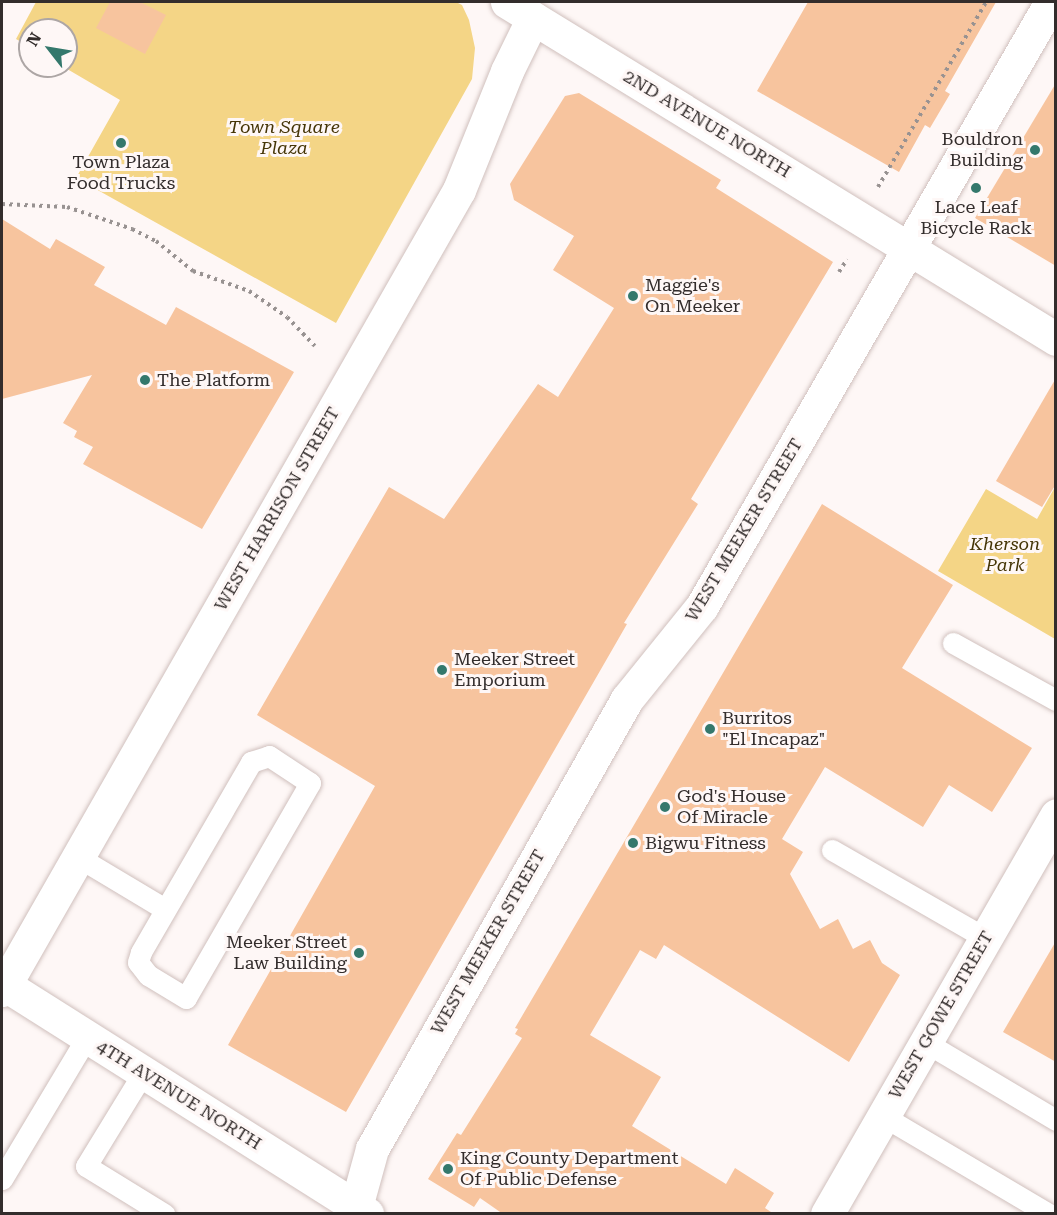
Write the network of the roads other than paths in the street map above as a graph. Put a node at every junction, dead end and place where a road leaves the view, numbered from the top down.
1 (528, 7) edge
2 (1051, 7) edge
3 (908, 246) junction
4 (1056, 339) edge
5 (953, 643) dead end
6 (1056, 700) edge
7 (1056, 816) edge
8 (832, 850) dead end
9 (78, 857) junction
10 (165, 909) junction
11 (985, 938) junction
12 (2, 986) edge
13 (87, 1037) junction
14 (925, 1042) junction
15 (143, 1073) junction
16 (883, 1116) junction
17 (1056, 1120) edge
18 (2, 1179) edge
19 (358, 1211) edge
20 (164, 1214) edge
21 (826, 1214) edge
22 (1049, 1214) edge

1 - 3 street, 2ND AVENUE NORTH
1 - 9 street, WEST HARRISON STREET
2 - 3 street, WEST MEEKER STREET
3 - 4 street, 2ND AVENUE NORTH
3 - 19 street, WEST MEEKER STREET
5 - 6 lane
7 - 11 street, WEST GOWE STREET
8 - 11 lane
9 - 10 lane
9 - 12 street, WEST HARRISON STREET
10 - 10 lane
11 - 14 street, WEST GOWE STREET
12 - 13 street, 4TH AVENUE NORTH
13 - 15 street, 4TH AVENUE NORTH
13 - 18 lane
14 - 16 street, WEST GOWE STREET
14 - 17 lane
15 - 19 street, 4TH AVENUE NORTH
15 - 20 lane
16 - 21 street, WEST GOWE STREET
16 - 22 lane

